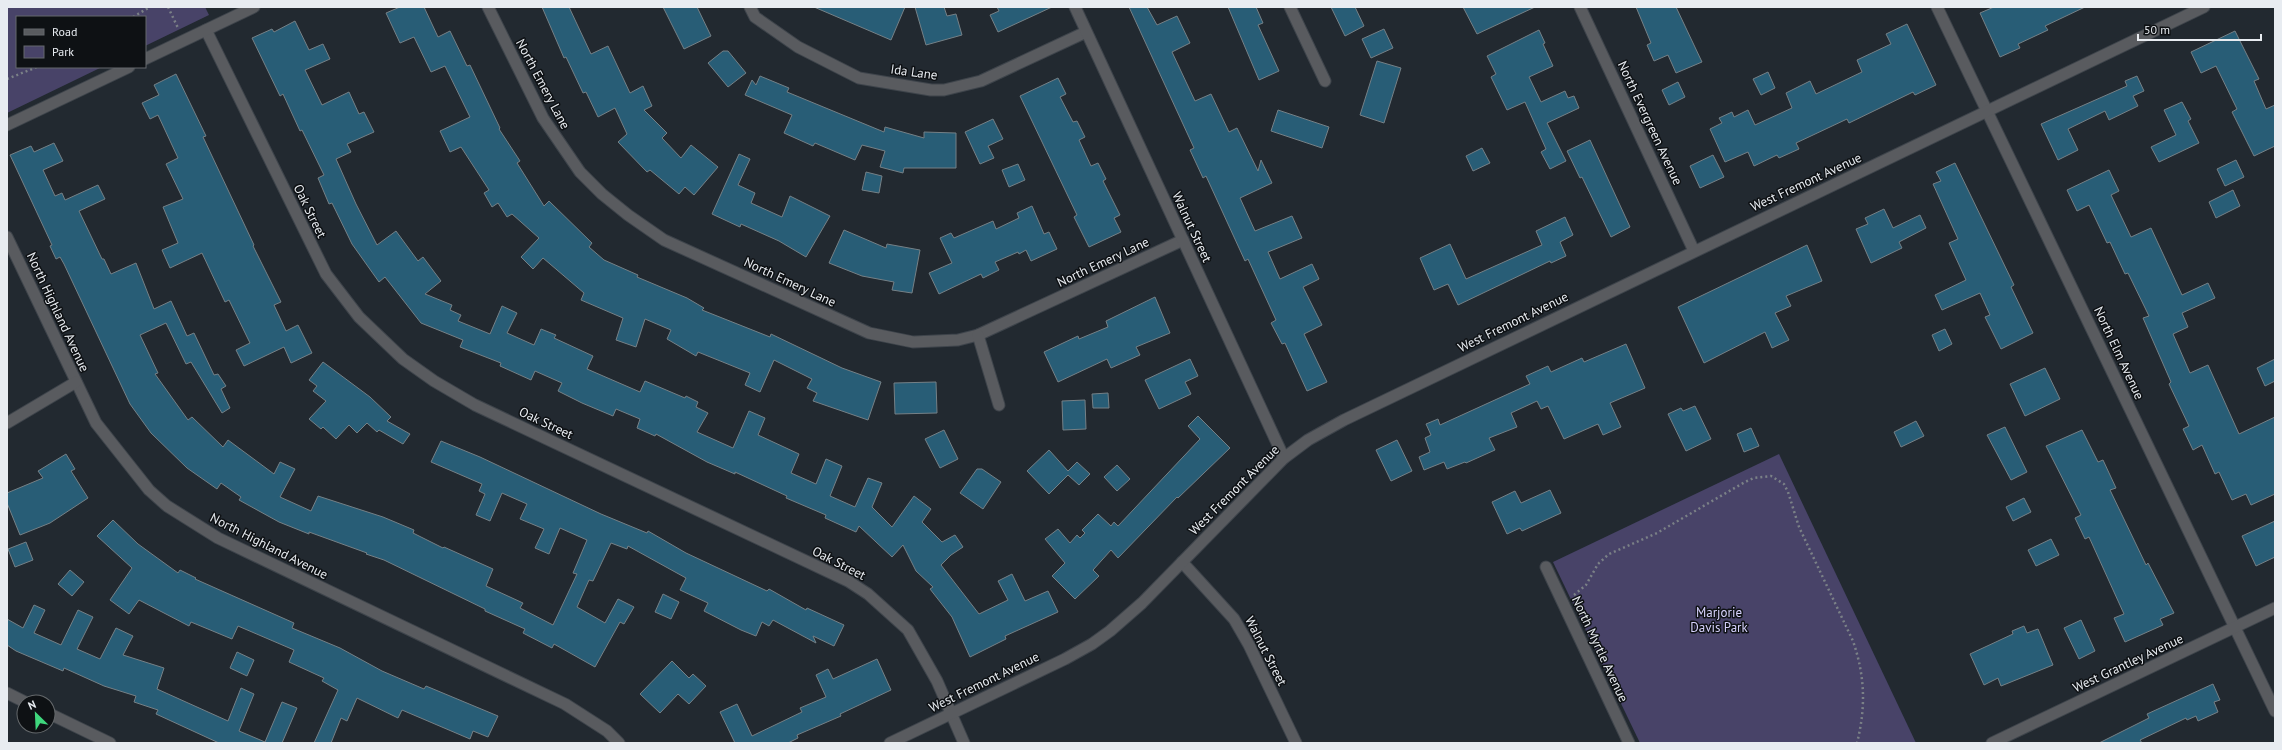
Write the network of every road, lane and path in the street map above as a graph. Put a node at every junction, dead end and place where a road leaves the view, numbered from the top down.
1 (150, 7) edge
2 (168, 7) edge
3 (254, 7) edge
4 (488, 7) edge
5 (750, 7) edge
6 (1075, 7) edge
7 (1290, 7) edge
8 (1580, 7) edge
9 (1937, 7) edge
10 (2204, 7) edge
11 (135, 16) edge
12 (206, 30) junction
13 (1086, 32) junction
14 (184, 41) junction
15 (146, 59) edge
16 (34, 68) edge
17 (126, 68) edge
18 (7, 79) edge
19 (1325, 80) dead end
20 (1986, 111) junction
21 (7, 125) edge
22 (7, 237) edge
23 (1183, 240) junction
24 (1694, 251) junction
25 (978, 335) junction
26 (76, 382) junction
27 (999, 405) dead end
28 (7, 423) edge
29 (1284, 458) junction
30 (1182, 562) junction
31 (1546, 567) dead end
32 (1562, 601) junction
33 (2275, 608) edge
34 (2235, 627) junction
35 (7, 693) edge
36 (16, 698) edge
37 (2275, 711) edge
38 (950, 714) junction
39 (56, 717) edge
40 (110, 743) edge
41 (619, 743) edge
42 (890, 743) edge
43 (964, 743) edge
44 (1296, 743) edge
45 (1629, 743) edge
46 (1856, 743) edge
47 (1992, 743) edge

1 - 11 path
2 - 14 path
3 - 12 street
4 - 25 street, North Emery Lane
5 - 13 street, Ida Lane
6 - 13 street, Walnut Street
7 - 19 street
8 - 24 street, North Evergreen Avenue
9 - 20 street, North Elm Avenue
10 - 20 street, West Fremont Avenue
12 - 14 street
12 - 38 street, Oak Street
13 - 23 street, Walnut Street
14 - 15 street
16 - 18 path
17 - 21 street
20 - 24 street, West Fremont Avenue
20 - 34 street, North Elm Avenue
22 - 26 street, North Highland Avenue
23 - 25 street, North Emery Lane
23 - 29 street, Walnut Street
24 - 29 street, West Fremont Avenue
25 - 27 street
26 - 28 street
26 - 41 street, North Highland Avenue
29 - 30 street, West Fremont Avenue
30 - 38 street, West Fremont Avenue
30 - 44 street, Walnut Street
31 - 32 street, North Myrtle Avenue
32 - 45 street, North Myrtle Avenue
32 - 46 path
33 - 34 street, West Grantley Avenue
34 - 37 street, North Elm Avenue
34 - 47 street, West Grantley Avenue
35 - 36 street
38 - 42 street, West Fremont Avenue
38 - 43 street, Oak Street
39 - 40 street

